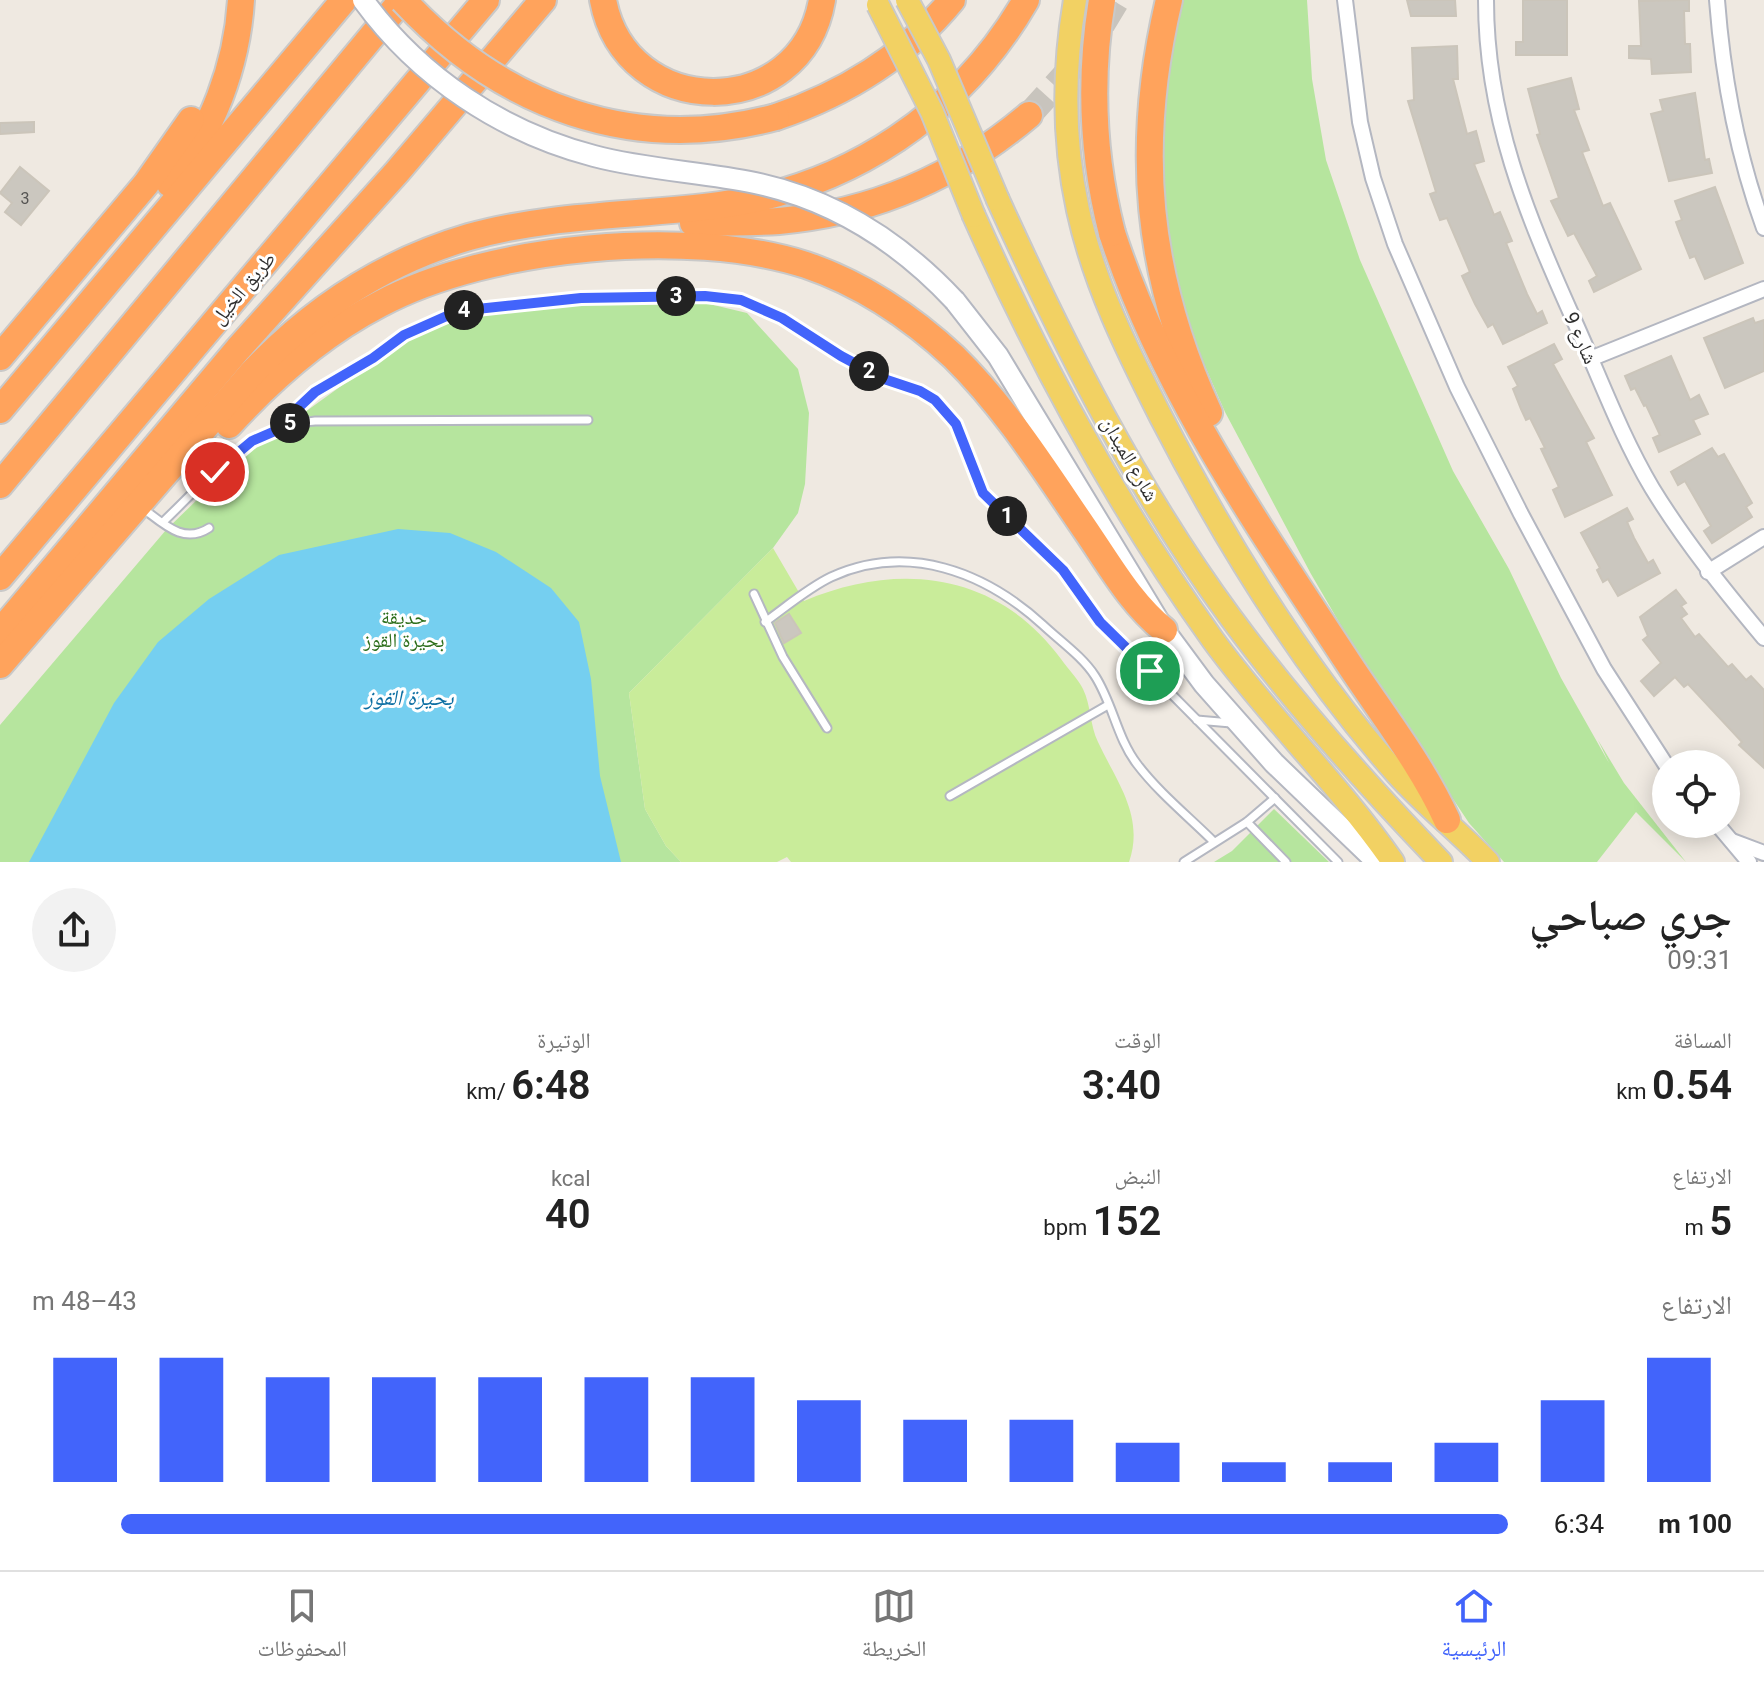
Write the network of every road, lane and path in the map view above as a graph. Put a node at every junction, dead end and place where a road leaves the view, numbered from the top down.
1 (230, 0) edge
2 (241, 0) edge
3 (344, 0) edge
4 (363, 0) edge
5 (402, 0) edge
6 (486, 0) edge
7 (543, 0) edge
8 (603, 0) edge
9 (822, 0) edge
10 (907, 0) edge
11 (952, 0) edge
12 (1026, 0) edge
13 (1075, 0) edge
14 (1102, 0) edge
15 (1169, 0) edge
16 (1345, 0) edge
17 (1486, 0) edge
18 (1717, 0) edge
19 (876, 2) edge
20 (1029, 115) tunnel mouth
21 (529, 224) junction
22 (1764, 228) edge
23 (1764, 289) edge
24 (0, 357) edge
25 (1590, 359) junction
26 (0, 389) edge
27 (0, 410) edge
28 (588, 420) dead end
29 (289, 425) junction
30 (169, 469) junction
31 (0, 485) edge
32 (139, 506) junction
33 (163, 522) junction
34 (1259, 526) junction
35 (209, 528) dead end
36 (1764, 537) edge
37 (1708, 572) junction
38 (0, 577) edge
39 (754, 594) dead end
40 (765, 622) junction
41 (0, 632) edge
42 (1169, 636) junction
43 (1764, 638) edge
44 (0, 665) edge
45 (1150, 671) junction
46 (1108, 705) junction
47 (1197, 720) junction
48 (1237, 724) junction
49 (827, 728) dead end
50 (1656, 750) edge
51 (950, 796) dead end
52 (1275, 798) junction
53 (1447, 820) junction
54 (1247, 822) junction
55 (1729, 838) edge
56 (1732, 841) junction
57 (1214, 842) junction
58 (1764, 853) edge
59 (1184, 862) edge
60 (1286, 862) edge
61 (1338, 862) edge
62 (1377, 862) edge
63 (1393, 862) edge
64 (1441, 862) edge
65 (1488, 862) edge
66 (1749, 862) edge

1 - 24 highway
2 - 26 highway
3 - 27 highway
4 - 42 main road, bridge
5 - 11 highway, bridge
5 - 31 highway
6 - 38 highway, طريق الخيل
7 - 41 highway
8 - 9 highway
10 - 64 main road, شارع الميدان, bridge
12 - 21 highway
13 - 53 main road
14 - 34 highway, bridge
15 - 34 highway
16 - 50 street
17 - 25 street, شارع 9
18 - 22 street
19 - 63 main road, شارع الميدان, bridge
20 - 21 highway
21 - 30 highway
23 - 25 street
25 - 37 street, شارع 9
28 - 29 lane
29 - 33 lane
29 - 45 lane
30 - 32 highway
30 - 42 highway
32 - 33 lane
32 - 44 highway
33 - 35 lane
34 - 53 highway
36 - 37 street
37 - 43 street, شارع 9
39 - 40 lane
40 - 46 lane
40 - 49 lane
42 - 45 lane
42 - 48 main road
45 - 47 lane
46 - 51 lane
46 - 57 lane
47 - 48 lane
47 - 52 lane
48 - 62 main road
52 - 54 lane
52 - 61 lane
53 - 65 main road
54 - 57 lane
54 - 60 lane
55 - 56 street
56 - 58 street
56 - 66 street
57 - 59 lane

